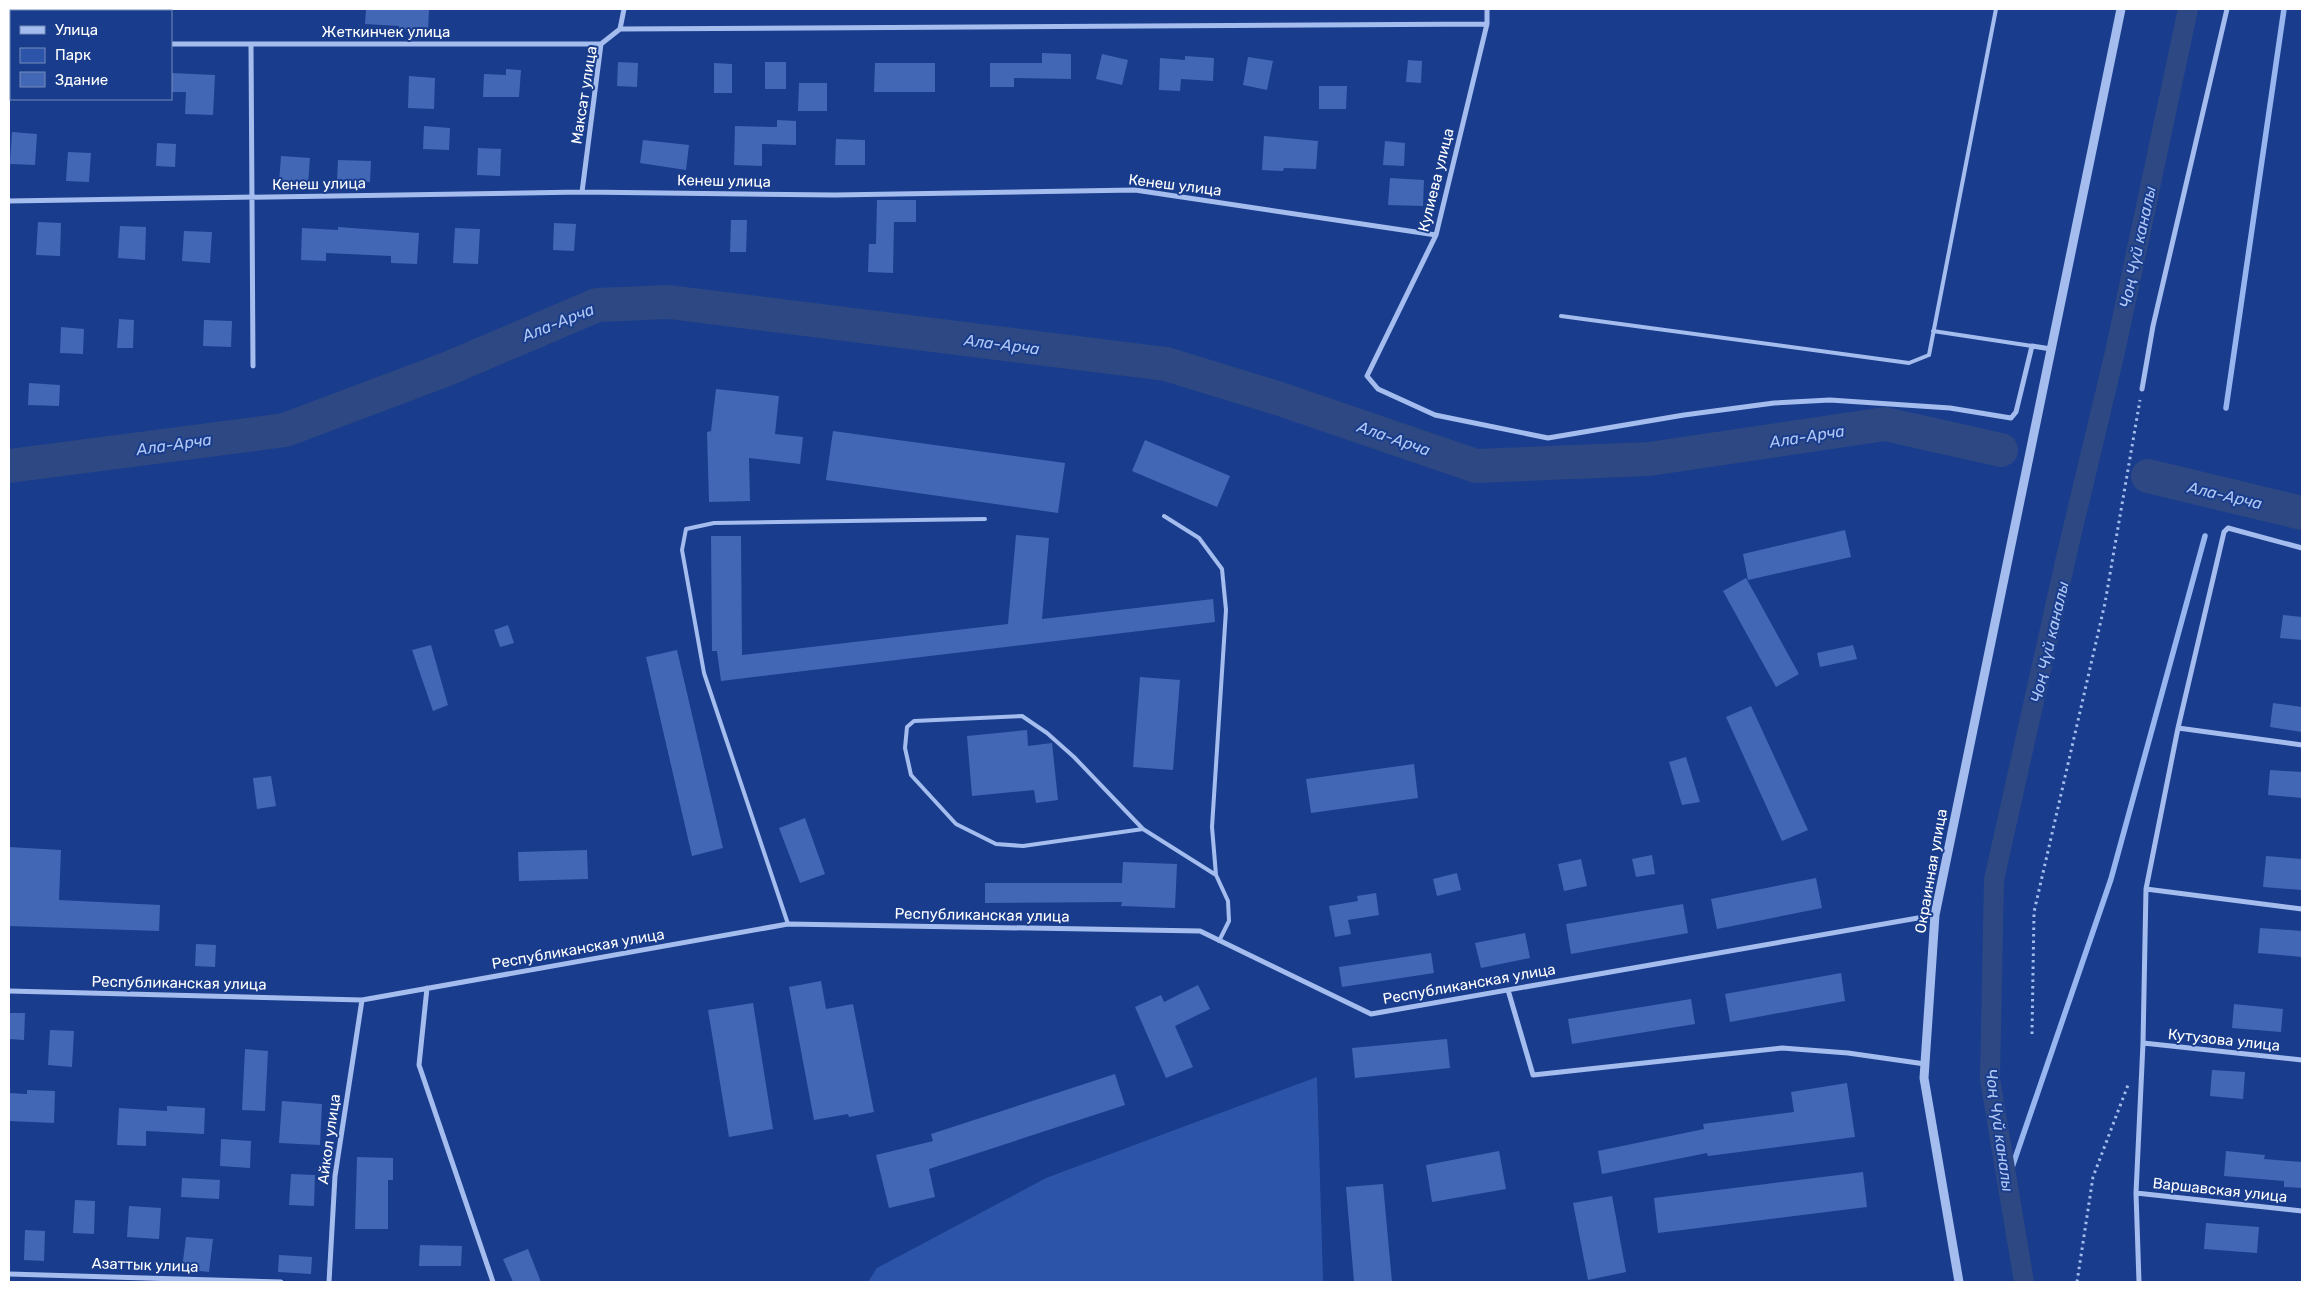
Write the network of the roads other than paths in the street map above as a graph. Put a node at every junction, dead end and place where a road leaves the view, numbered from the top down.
1 (624, 9) edge
2 (1487, 9) edge
3 (1996, 9) edge
4 (2121, 9) edge
5 (2227, 9) edge
6 (1488, 24) junction
7 (620, 29) junction
8 (172, 44) edge
9 (251, 44) junction
10 (602, 44) junction
11 (582, 192) junction
12 (252, 197) junction
13 (9, 201) edge
14 (1436, 235) junction
15 (1562, 316) dead end
16 (1933, 331) junction
17 (2032, 346) junction
18 (2051, 349) junction
19 (254, 366) dead end
20 (2142, 389) road end
21 (1164, 516) dead end
22 (984, 519) dead end
23 (2302, 548) edge
24 (2178, 728) junction
25 (2302, 745) edge
26 (1144, 829) junction
27 (1216, 875) junction
28 (2146, 889) junction
29 (2302, 910) edge
30 (1934, 915) junction
31 (788, 924) junction
32 (1219, 941) junction
33 (427, 988) junction
34 (1508, 990) junction
35 (9, 992) edge
36 (362, 1000) junction
37 (2143, 1044) junction
38 (2302, 1060) edge
39 (1925, 1064) junction
40 (2136, 1193) junction
41 (2302, 1212) edge
42 (9, 1274) edge
43 (281, 1282) edge
44 (329, 1282) edge
45 (493, 1282) edge
46 (1959, 1282) edge
47 (2139, 1282) edge

1 - 7 street
2 - 6 street, Кулиева улица
3 - 16 lane
4 - 18 street, Окраинная улица
5 - 20 street
6 - 7 street
6 - 14 street, Кулиева улица
7 - 10 street, Максат улица
8 - 9 street, Жеткинчек улица
9 - 10 street, Жеткинчек улица
9 - 12 street
10 - 11 street, Максат улица
11 - 12 street, Кенеш улица
11 - 14 street, Кенеш улица
12 - 13 street, Кенеш улица
12 - 19 street
14 - 17 street, Кулиева улица
15 - 16 lane
16 - 17 lane
17 - 18 street
18 - 30 street, Окраинная улица
21 - 27 lane
22 - 31 lane
23 - 24 street
24 - 25 street
24 - 28 street
26 - 26 lane
26 - 27 lane
27 - 32 lane
28 - 29 street
28 - 37 street
30 - 34 street, Республиканская улица
30 - 39 street, Окраинная улица
31 - 32 street, Республиканская улица
31 - 33 street, Республиканская улица
32 - 34 street, Республиканская улица
33 - 36 street, Республиканская улица
33 - 45 street
34 - 39 street
35 - 36 street, Республиканская улица
36 - 44 street, Айкол улица
37 - 38 street, Кутузова улица
37 - 40 street
39 - 46 street, Окраинная улица
40 - 41 street, Варшавская улица
40 - 47 street
42 - 43 street, Азаттык улица

